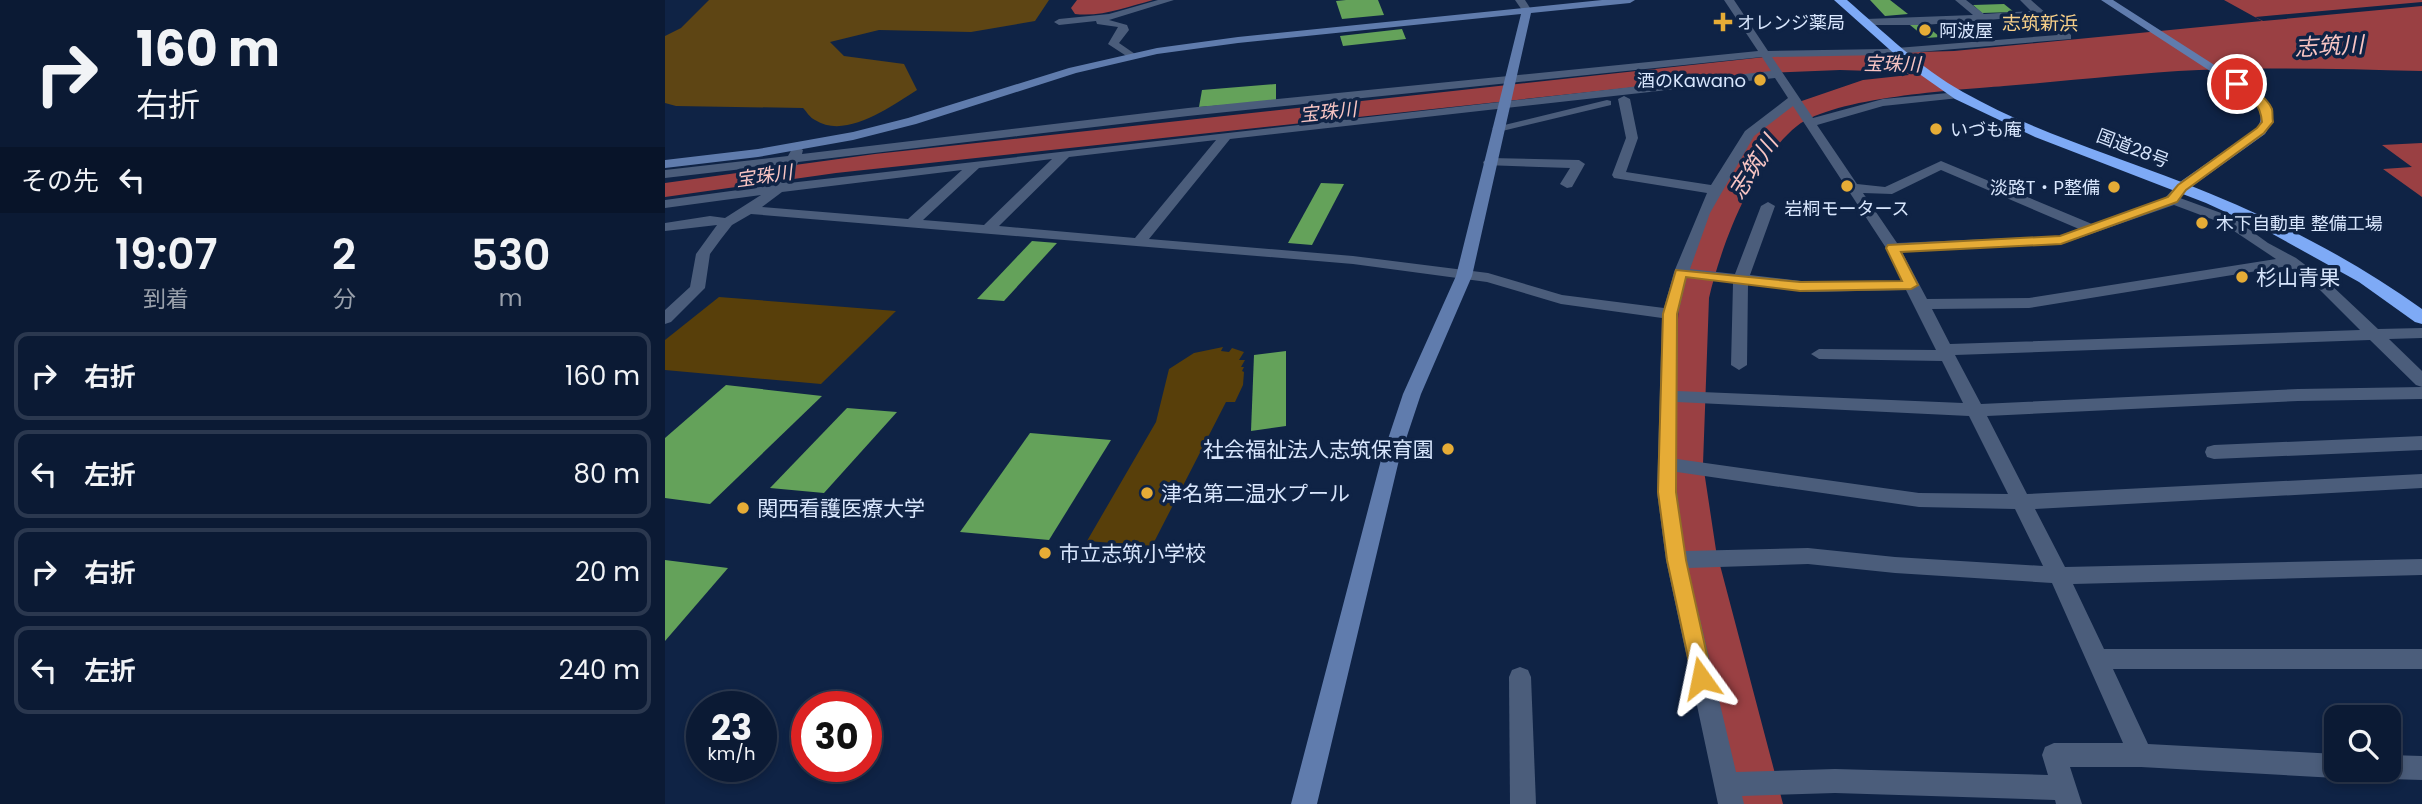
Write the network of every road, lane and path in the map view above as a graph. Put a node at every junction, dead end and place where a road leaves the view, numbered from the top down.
1 (1169, 0) edge
2 (1520, 0) edge
3 (1630, 0) edge
4 (1729, 0) edge
5 (1840, 0) edge
6 (1960, 0) edge
7 (2025, 0) edge
8 (2106, 0) edge
9 (1527, 10) junction
10 (2040, 13) junction
11 (1982, 18) junction
12 (1866, 22) junction
13 (1899, 52) junction
14 (1765, 55) junction
15 (1131, 57) junction
16 (1777, 74) junction
17 (1510, 79) junction
18 (1662, 87) junction
19 (1956, 94) junction
20 (1624, 99) junction
21 (1795, 100) junction
22 (1504, 103) junction
23 (1810, 122) junction
24 (1498, 128) junction
25 (1225, 137) junction
26 (796, 154) junction
27 (1065, 154) junction
28 (1489, 162) junction
29 (665, 164) edge
30 (976, 164) junction
31 (665, 174) edge
32 (1567, 184) dead end
33 (779, 187) junction
34 (1855, 188) junction
35 (1715, 190) junction
36 (2177, 193) junction
37 (665, 204) edge
38 (1768, 206) dead end
39 (750, 210) junction
40 (727, 222) junction
41 (912, 223) junction
42 (665, 227) edge
43 (988, 229) junction
44 (2091, 229) junction
45 (1139, 242) junction
46 (1893, 248) junction
47 (2291, 261) junction
48 (1681, 272) junction
49 (1464, 276) junction
50 (1741, 279) junction
51 (1911, 285) junction
52 (1920, 304) junction
53 (1670, 314) junction
54 (2422, 318) edge
55 (665, 319) edge
56 (2375, 333) junction
57 (2422, 333) edge
58 (1946, 353) junction
59 (1819, 354) dead end
60 (1739, 365) dead end
61 (2422, 381) edge
62 (2422, 393) edge
63 (1668, 396) junction
64 (1973, 410) junction
65 (2422, 443) edge
66 (2214, 453) dead end
67 (1667, 464) junction
68 (2422, 481) edge
69 (2020, 502) junction
70 (1676, 560) junction
71 (2422, 567) edge
72 (2058, 575) junction
73 (2098, 659) junction
74 (2422, 659) edge
75 (1520, 677) dead end
76 (2141, 755) junction
77 (2324, 765) edge
78 (2401, 767) edge
79 (2422, 768) edge
80 (1729, 794) edge
81 (2065, 796) edge
82 (1304, 804) edge
83 (1523, 804) edge

1 - 15 street
2 - 9 street
3 - 9 street
4 - 14 street
5 - 12 highway, 国道28号
6 - 11 street
7 - 10 street
8 - 36 street
9 - 15 street
9 - 17 street
10 - 11 street
10 - 13 street
11 - 12 street
12 - 13 highway, 国道28号
13 - 14 street
13 - 19 highway, 国道28号
14 - 16 street
14 - 17 street
15 - 26 street
16 - 18 street
16 - 21 street
17 - 22 street
17 - 26 street
18 - 20 street
18 - 22 street
19 - 23 street
19 - 36 highway, 国道28号
20 - 24 street
20 - 35 street
21 - 23 street
21 - 35 street
22 - 24 street
22 - 25 street
23 - 34 street
24 - 28 street
25 - 27 street
25 - 45 street
26 - 29 street
26 - 31 street
26 - 33 street
27 - 30 street
27 - 43 street
28 - 32 street
28 - 49 street
30 - 33 street
30 - 41 street
33 - 37 street
33 - 39 street
34 - 44 street
34 - 46 street
35 - 48 street
36 - 44 street
36 - 47 street
36 - 54 highway, 国道28号
38 - 50 street
39 - 40 street
39 - 41 street
40 - 42 street
40 - 55 street
41 - 43 street
43 - 45 street
44 - 46 street
45 - 49 street
46 - 51 street
47 - 52 street
47 - 56 street
48 - 50 street
48 - 53 street
49 - 53 street
49 - 82 street
50 - 51 street
50 - 60 street
51 - 52 street
52 - 58 street
53 - 63 street
56 - 57 street
56 - 58 street
56 - 61 street
58 - 59 street
58 - 64 street
62 - 64 street
63 - 64 street
63 - 67 street
64 - 69 street
65 - 66 street
67 - 69 street
67 - 70 street
68 - 69 street
69 - 72 street
70 - 72 street
70 - 80 street
71 - 72 street
72 - 73 street
73 - 74 street
73 - 76 street
75 - 83 street
76 - 77 street
76 - 81 street
78 - 79 street
80 - 81 street

